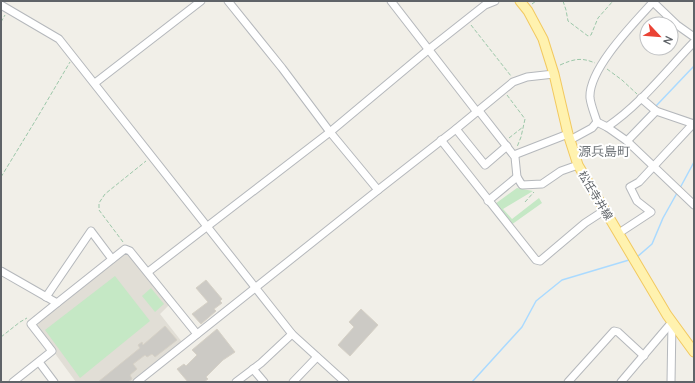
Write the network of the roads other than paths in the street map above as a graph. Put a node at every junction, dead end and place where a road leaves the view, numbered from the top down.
1 (201, 1) edge
2 (228, 1) edge
3 (391, 1) edge
4 (495, 1) edge
5 (520, 1) edge
6 (653, 1) edge
7 (1, 5) edge
8 (694, 37) edge
9 (694, 42) edge
10 (428, 50) junction
11 (554, 74) junction
12 (95, 83) junction
13 (641, 98) junction
14 (656, 111) junction
15 (478, 112) junction
16 (598, 122) junction
17 (693, 124) edge
18 (607, 127) junction
19 (456, 130) junction
20 (330, 132) junction
21 (569, 137) junction
22 (441, 140) junction
23 (627, 141) junction
24 (505, 144) junction
25 (514, 155) junction
26 (578, 164) junction
27 (654, 167) junction
28 (517, 177) junction
29 (378, 190) junction
30 (692, 200) edge
31 (488, 201) junction
32 (605, 210) junction
33 (208, 226) junction
34 (619, 233) junction
35 (112, 259) junction
36 (1, 271) edge
37 (148, 272) junction
38 (255, 287) junction
39 (46, 296) junction
40 (57, 303) junction
41 (672, 322) junction
42 (196, 334) junction
43 (292, 334) junction
44 (694, 352) edge
45 (644, 356) junction
46 (317, 357) junction
47 (39, 362) junction
48 (253, 369) junction
49 (670, 381) edge
50 (13, 382) edge
51 (54, 382) edge
52 (137, 382) edge
53 (236, 382) edge
54 (264, 382) edge
55 (293, 382) edge
56 (345, 382) edge
57 (568, 382) edge
58 (621, 382) edge

1 - 12 street
2 - 20 street
3 - 10 street
4 - 10 street
5 - 11 main road, 松任寺井線
6 - 8 street
6 - 16 street
7 - 12 street
9 - 13 street
10 - 15 street
10 - 20 street
11 - 15 street
11 - 21 main road, 松任寺井線
12 - 33 street
13 - 14 street
13 - 18 street
14 - 17 street
14 - 23 street
15 - 19 street
15 - 24 street
16 - 18 street
16 - 21 street
17 - 27 street
18 - 23 street
19 - 22 street
19 - 24 street
20 - 29 street
20 - 33 street
21 - 25 street
21 - 26 main road, 松任寺井線
22 - 29 street
22 - 31 street
23 - 27 street
24 - 25 street
25 - 28 street
26 - 28 street
26 - 32 main road, 松任寺井線
27 - 30 street
27 - 34 street
28 - 31 street
29 - 38 street
31 - 32 street
32 - 34 main road, 松任寺井線
33 - 37 street
33 - 38 street
34 - 41 main road, 松任寺井線
35 - 37 street
35 - 39 street
35 - 40 street
36 - 39 street
37 - 42 street
38 - 42 street
38 - 43 street
39 - 40 street
40 - 47 street
41 - 44 main road, 松任寺井線
41 - 45 street
41 - 49 street
42 - 52 street
43 - 46 street
43 - 48 street
45 - 57 street
45 - 58 street
46 - 55 street
46 - 56 street
47 - 50 street
47 - 51 street
48 - 53 street
48 - 54 street

